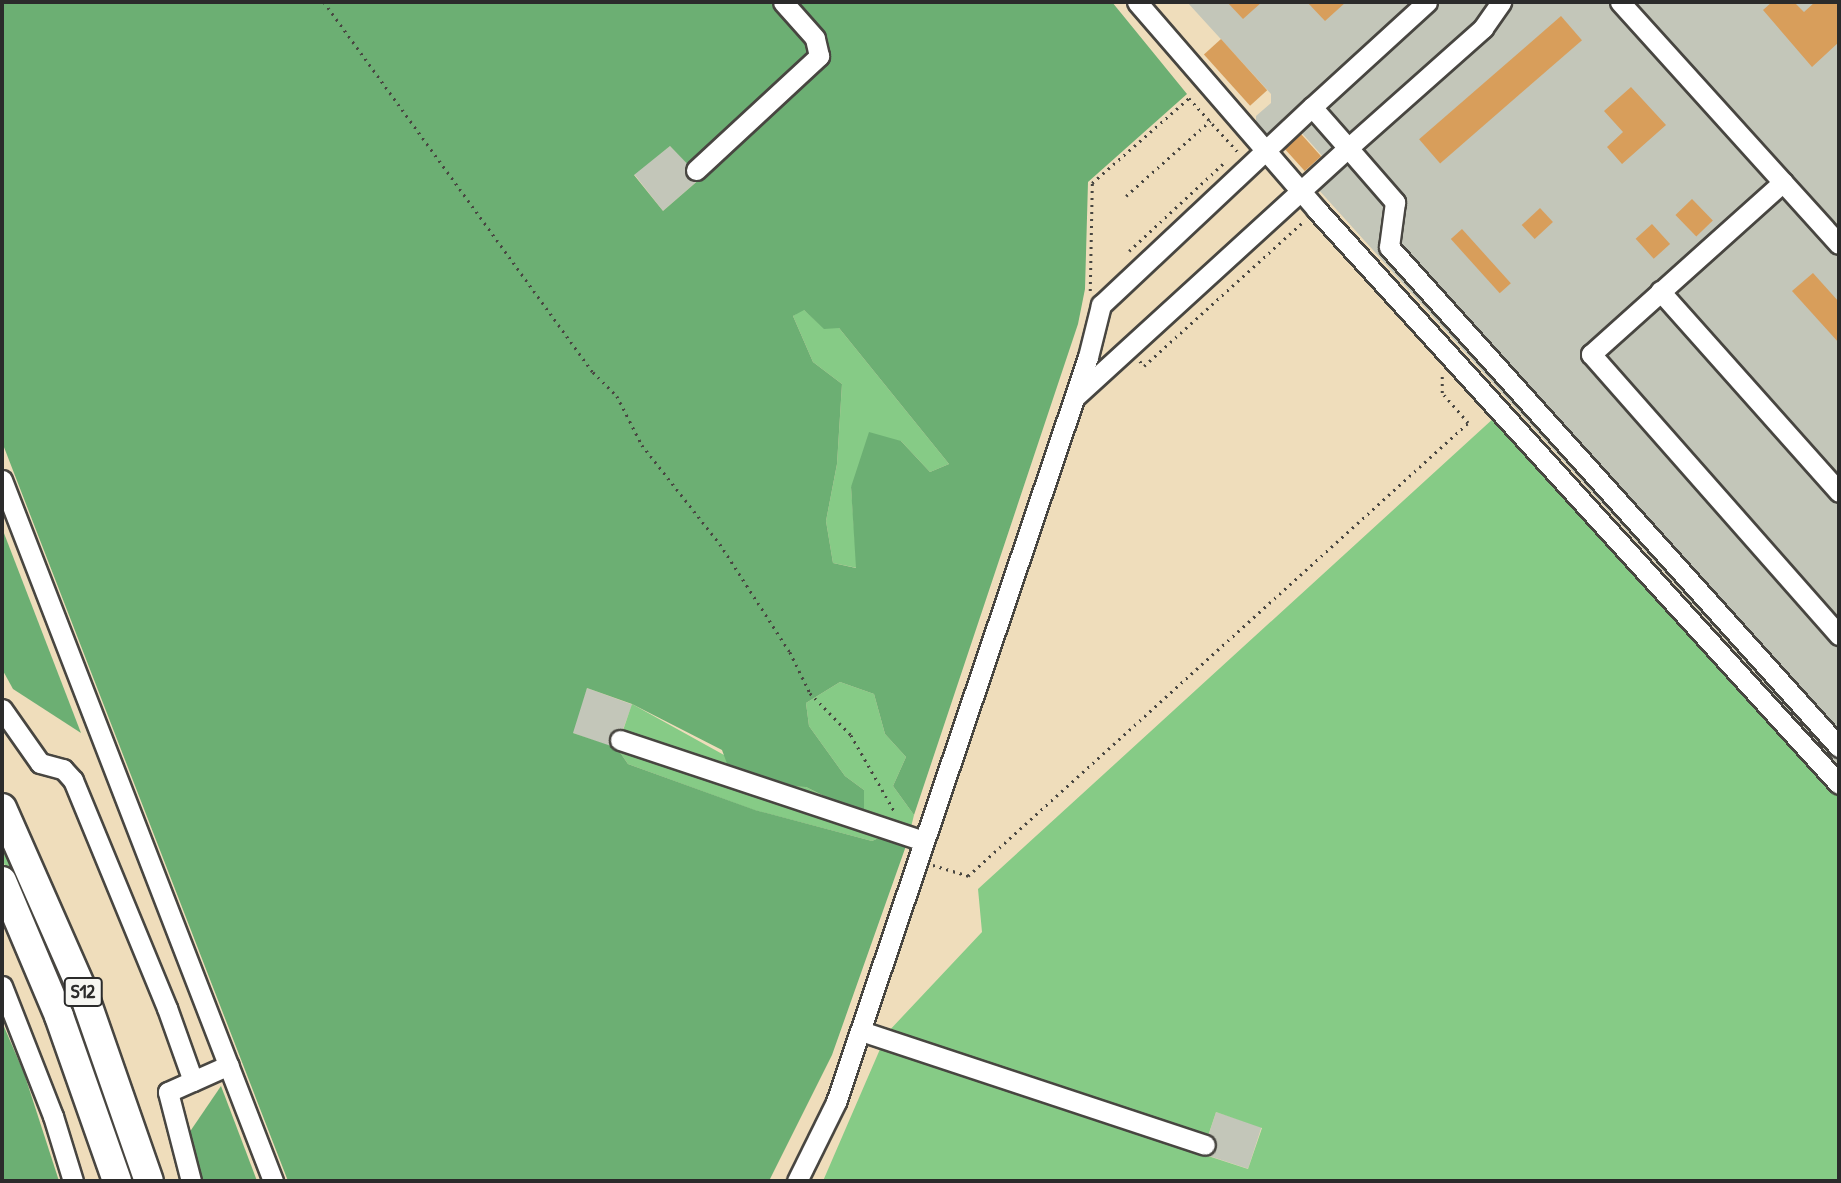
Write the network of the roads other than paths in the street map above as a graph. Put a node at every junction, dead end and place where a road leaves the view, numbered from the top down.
1 (783, 2) edge
2 (1136, 2) edge
3 (1427, 2) edge
4 (1502, 2) edge
5 (1620, 2) edge
6 (1312, 107) junction
7 (1348, 148) junction
8 (1259, 158) junction
9 (696, 170) dead end
10 (1783, 182) junction
11 (1295, 197) junction
12 (1839, 244) edge
13 (1660, 291) junction
14 (1072, 400) junction
15 (2, 480) edge
16 (1839, 492) edge
17 (1839, 635) edge
18 (2, 709) edge
19 (620, 740) dead end
20 (1839, 747) edge
21 (1839, 784) edge
22 (2, 808) edge
23 (926, 837) junction
24 (2, 881) edge
25 (2, 986) edge
26 (861, 1031) junction
27 (229, 1065) junction
28 (193, 1081) junction
29 (1205, 1145) dead end
30 (73, 1181) edge
31 (117, 1181) edge
32 (149, 1181) edge
33 (191, 1181) edge
34 (273, 1181) edge
35 (797, 1181) edge

1 - 9 street
2 - 8 street
3 - 6 street
4 - 7 street
5 - 10 street
6 - 7 street
6 - 8 street
7 - 11 street
7 - 20 street
8 - 11 street
8 - 14 street
10 - 12 street
10 - 13 street
11 - 14 street
11 - 21 street
13 - 16 street
13 - 17 street
14 - 23 street
15 - 27 street
18 - 28 street
19 - 23 street
22 - 32 highway, S12
23 - 26 street
24 - 31 highway, S12
25 - 30 street
26 - 29 street
26 - 35 street
27 - 28 street
27 - 34 street
28 - 33 street

